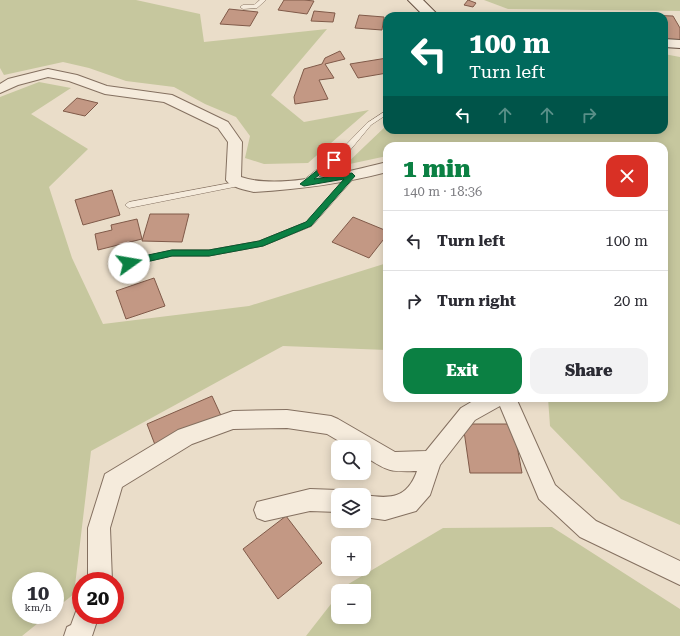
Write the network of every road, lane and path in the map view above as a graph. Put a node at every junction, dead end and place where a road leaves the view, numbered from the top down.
1 (263, 0) edge
2 (415, 0) edge
3 (243, 7) dead end
4 (428, 12) edge
5 (668, 43) edge
6 (680, 44) edge
7 (0, 89) edge
8 (383, 115) edge
9 (383, 168) edge
10 (352, 176) junction
11 (241, 183) junction
12 (304, 184) junction
13 (128, 205) dead end
14 (114, 266) dead end
15 (489, 402) edge
16 (508, 402) edge
17 (431, 460) junction
18 (331, 501) edge
19 (371, 507) edge
20 (264, 510) dead end
21 (100, 572) edge
22 (680, 573) edge
23 (84, 624) edge
24 (76, 636) edge

1 - 3 lane
2 - 4 street
5 - 6 street
7 - 11 street
8 - 12 lane
9 - 10 street
10 - 12 street
10 - 14 lane
11 - 12 street
11 - 13 lane
15 - 17 street
16 - 22 street
17 - 19 street
17 - 21 street
18 - 20 street
23 - 24 street

